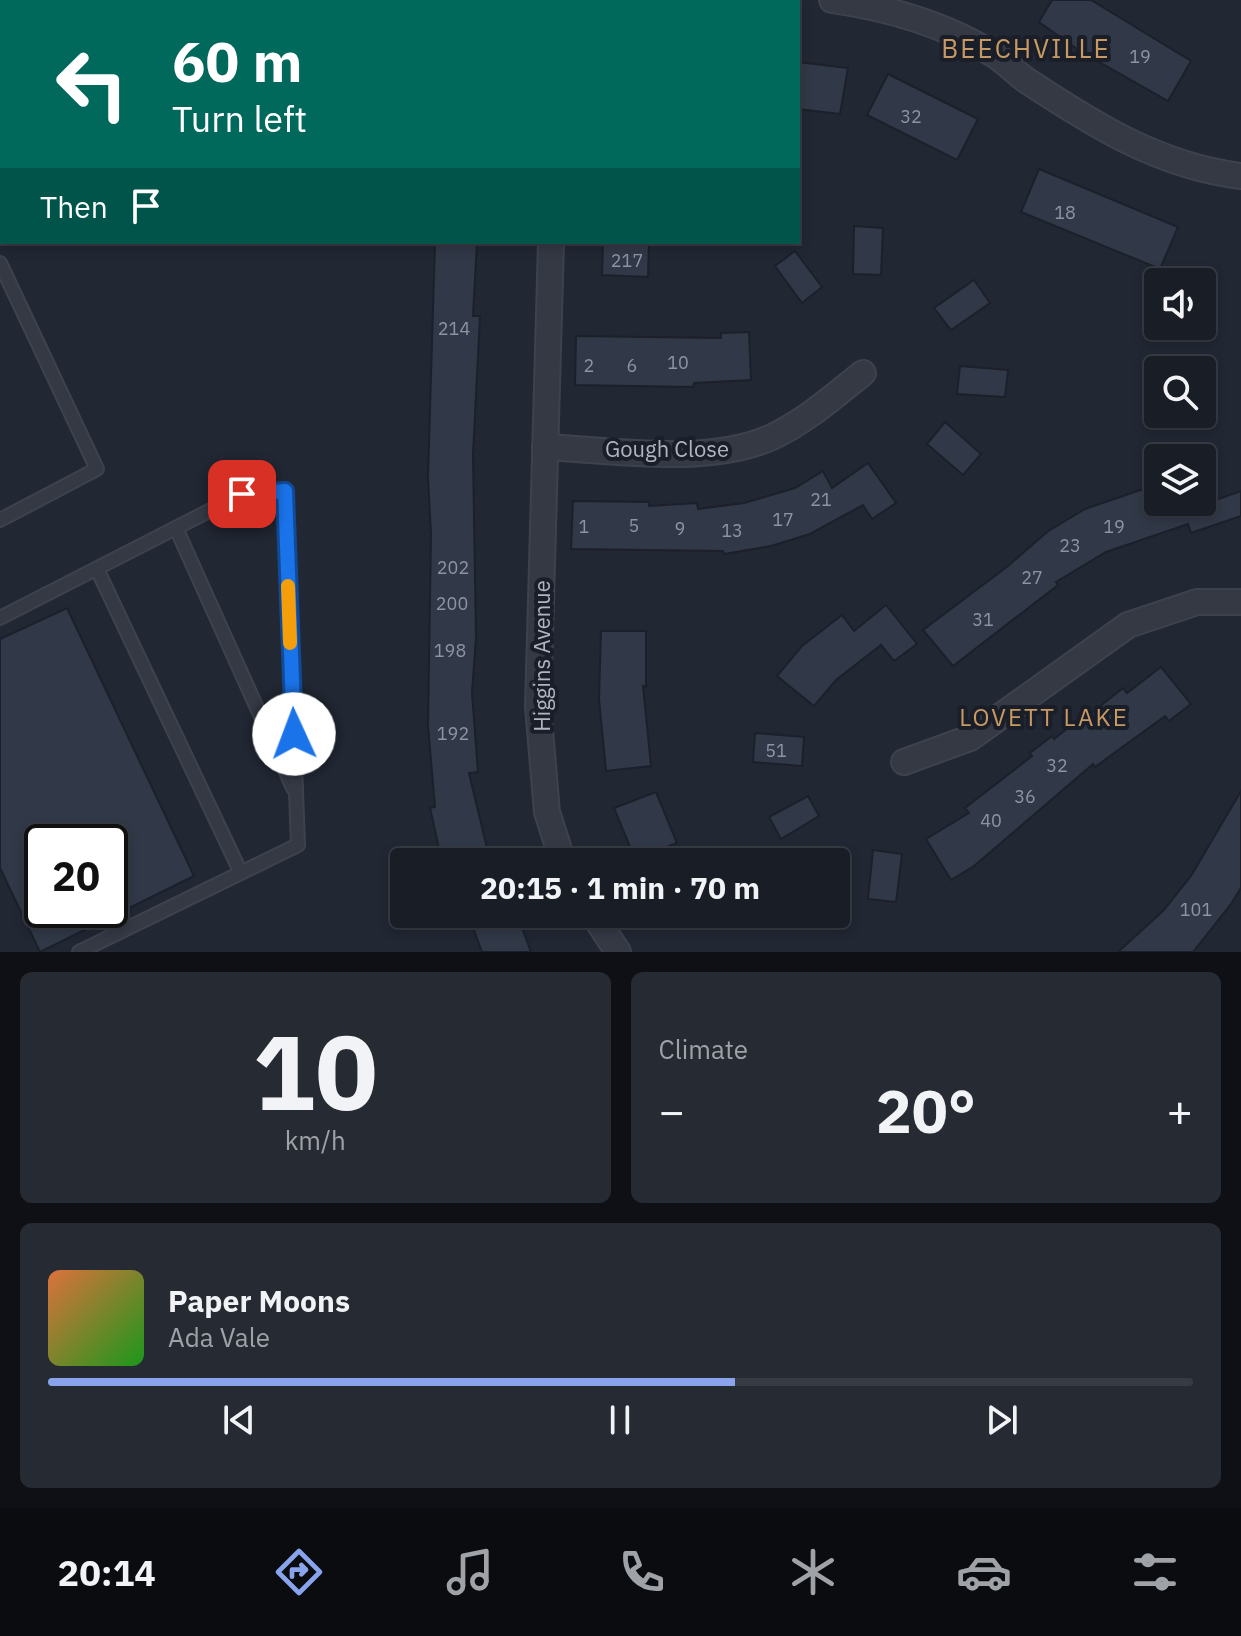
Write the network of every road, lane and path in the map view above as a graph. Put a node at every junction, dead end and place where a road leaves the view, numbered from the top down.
1 (832, 0) edge
2 (1241, 176) edge
3 (551, 244) edge
4 (0, 263) edge
5 (863, 373) dead end
6 (545, 447) junction
7 (0, 520) edge
8 (176, 528) junction
9 (97, 569) junction
10 (1241, 602) edge
11 (0, 618) edge
12 (904, 762) dead end
13 (296, 794) junction
14 (559, 848) edge
15 (241, 873) junction
16 (602, 928) edge
17 (79, 952) edge
18 (618, 952) edge

1 - 2 street
3 - 6 street, Higgins Avenue
4 - 7 lane
5 - 6 street, Gough Close
6 - 14 street, Higgins Avenue
8 - 9 lane
8 - 13 lane
8 - 13 lane
9 - 11 lane
9 - 15 lane
10 - 12 street
13 - 15 lane
15 - 17 lane
16 - 18 street

